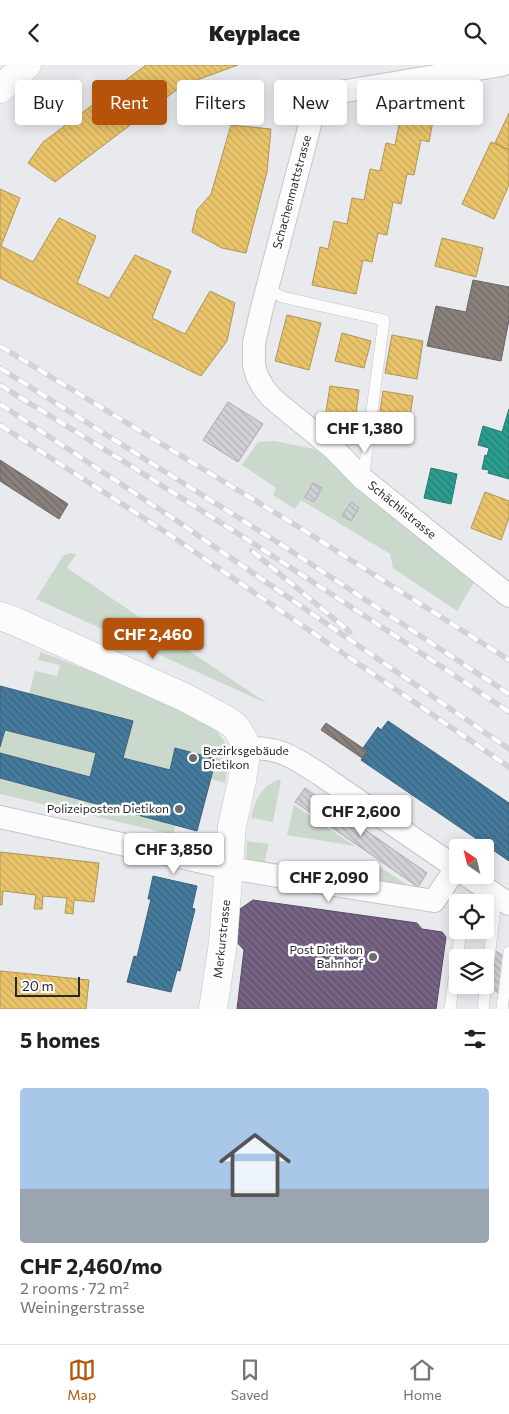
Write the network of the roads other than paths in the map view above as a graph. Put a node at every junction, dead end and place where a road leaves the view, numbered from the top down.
1 (27, 65) edge
2 (502, 65) edge
3 (0, 89) edge
4 (266, 289) junction
5 (363, 479) junction
6 (509, 596) edge
7 (0, 617) edge
8 (247, 748) junction
9 (0, 817) edge
10 (449, 863) edge
11 (229, 868) junction
12 (449, 884) edge
13 (476, 884) edge
14 (488, 894) edge
15 (494, 903) edge
16 (494, 916) edge
17 (460, 939) edge
18 (491, 939) edge
19 (509, 952) edge
20 (213, 1009) edge
21 (450, 1009) edge
22 (483, 1009) edge
23 (502, 1009) edge

1 - 3 street
2 - 4 street, Schachenmattstrasse
4 - 5 street, Schächlistrasse
4 - 5 lane
5 - 6 street, Schächlistrasse
7 - 8 street
8 - 10 street
8 - 11 street, Merkurstrasse
9 - 11 street
11 - 12 street
11 - 20 street, Merkurstrasse
13 - 14 street
15 - 16 lane
17 - 21 lane
18 - 22 lane
19 - 23 lane

